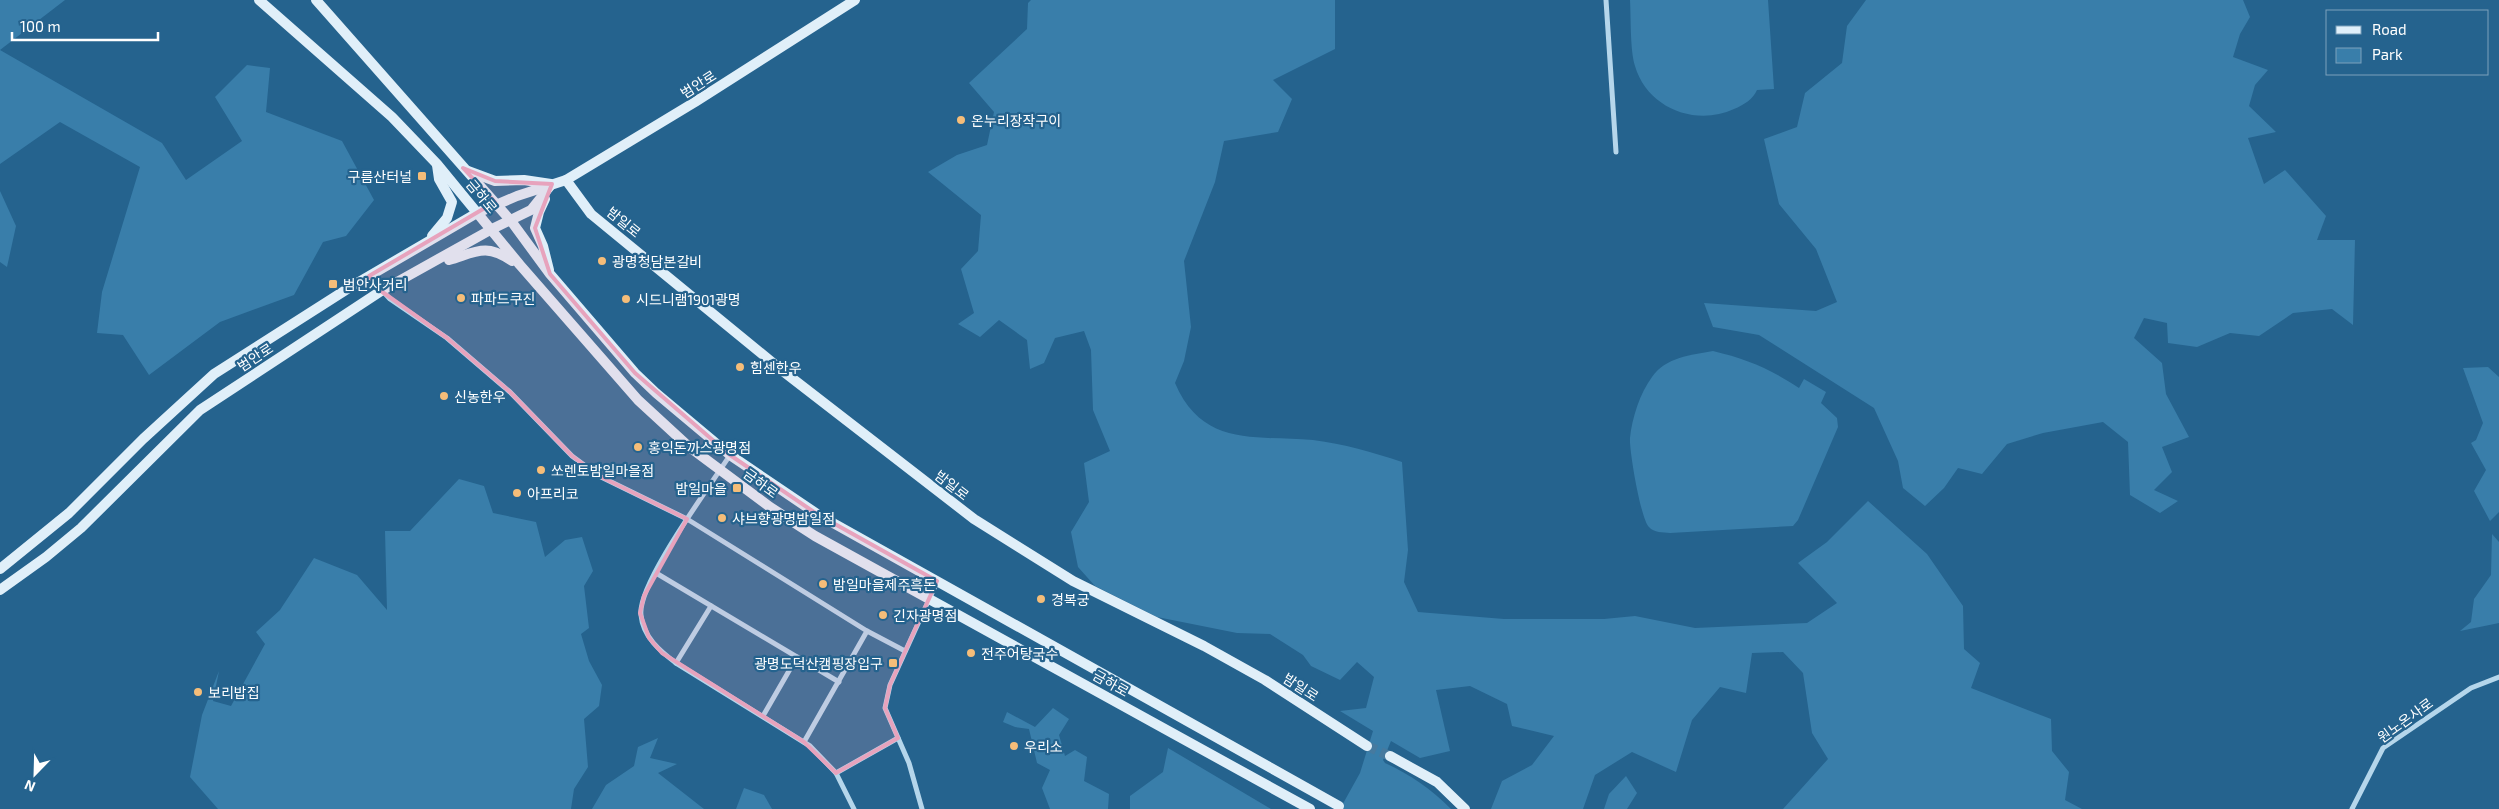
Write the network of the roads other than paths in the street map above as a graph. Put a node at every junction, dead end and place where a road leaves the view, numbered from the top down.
1 (259, 0) edge
2 (316, 0) edge
3 (856, 0) edge
4 (1606, 0) edge
5 (1616, 152) dead end
6 (437, 164) junction
7 (463, 168) junction
8 (566, 180) junction
9 (552, 184) junction
10 (498, 205) junction
11 (477, 212) junction
12 (511, 221) junction
13 (492, 229) junction
14 (428, 242) junction
15 (431, 265) junction
16 (520, 266) junction
17 (550, 274) junction
18 (369, 276) junction
19 (381, 292) junction
20 (730, 455) junction
21 (720, 471) junction
22 (687, 519) junction
23 (0, 569) edge
24 (656, 573) junction
25 (937, 581) junction
26 (0, 590) edge
27 (928, 598) junction
28 (711, 606) junction
29 (867, 631) junction
30 (904, 651) junction
31 (797, 657) junction
32 (676, 663) junction
33 (2499, 677) edge
34 (839, 682) junction
35 (763, 716) junction
36 (898, 738) junction
37 (804, 742) junction
38 (1367, 746) tunnel mouth
39 (1390, 756) tunnel mouth
40 (836, 773) junction
41 (1339, 806) dead end
42 (854, 809) edge
43 (922, 809) edge
44 (1310, 809) edge
45 (1466, 809) edge
46 (2352, 809) edge

1 - 6 main road, 금하로
2 - 7 main road, 금하로
3 - 8 main road, 범안로
4 - 5 street
6 - 11 main road, 금하로
6 - 14 main road
7 - 9 main road
7 - 10 main road, 금하로
8 - 9 main road, 범안로
8 - 38 main road, 밤일로
9 - 10 main road, 범안로
9 - 12 main road, 범안로
9 - 17 main road
10 - 11 main road, 범안로
10 - 12 main road, 금하로
11 - 13 main road, 금하로
11 - 14 main road, 범안로
12 - 13 main road, 범안로
12 - 17 main road, 금하로
13 - 15 main road, 범안로
13 - 16 main road, 금하로
14 - 18 main road, 범안로
15 - 16 main road
15 - 19 main road, 범안로
16 - 21 main road, 금하로
17 - 20 main road, 금하로
18 - 19 street
18 - 23 main road, 범안로
19 - 22 street
19 - 26 main road, 범안로
20 - 21 street
20 - 25 main road, 금하로
21 - 22 street
21 - 27 main road, 금하로
22 - 24 street
22 - 29 street
24 - 28 street
24 - 32 street
25 - 27 street
25 - 41 main road, 금하로
27 - 30 street
27 - 44 main road, 금하로
28 - 31 street
28 - 32 street
29 - 30 street
29 - 34 street
30 - 36 street
31 - 34 street
31 - 35 street
32 - 35 street
33 - 46 street, 원노온사로
34 - 37 street
35 - 37 street
36 - 40 street
36 - 43 street
37 - 40 street
39 - 45 main road
40 - 42 street

